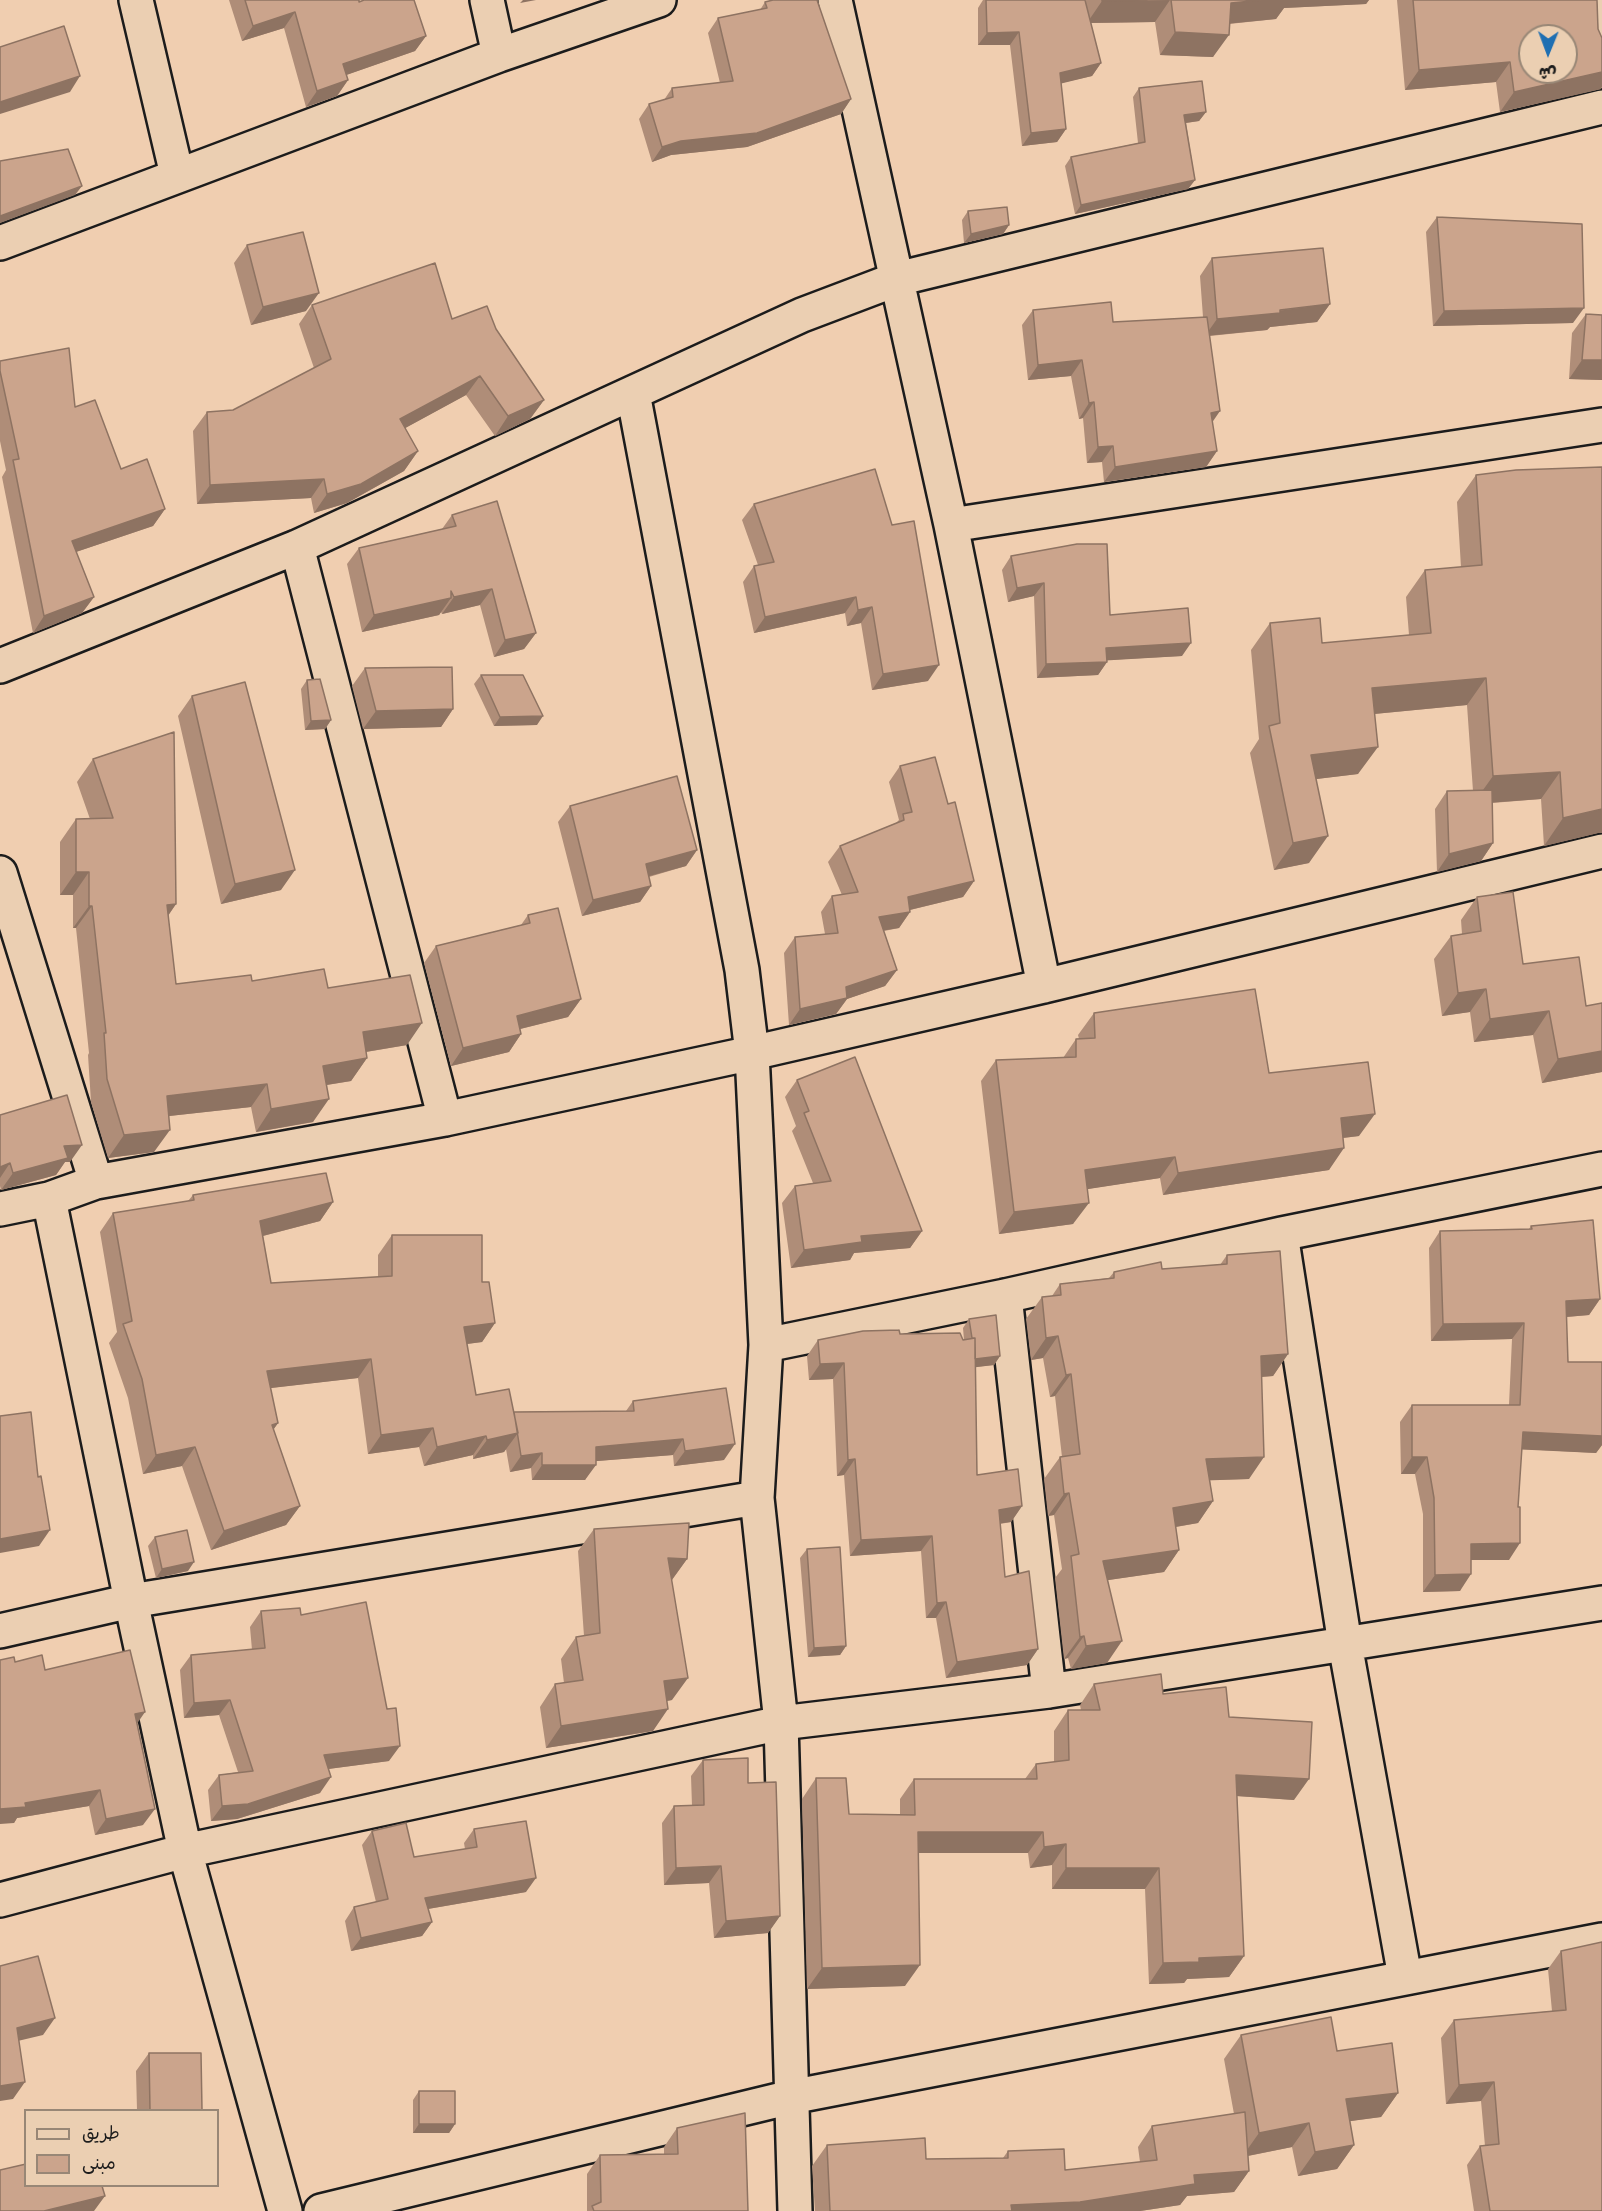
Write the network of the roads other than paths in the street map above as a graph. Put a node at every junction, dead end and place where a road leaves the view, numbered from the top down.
1 (136, 0) edge
2 (487, 0) edge
3 (660, 0) edge
4 (835, 0) edge
5 (1599, 0) edge
6 (1602, 46) edge
7 (499, 55) junction
8 (1602, 107) edge
9 (177, 175) junction
10 (0, 243) edge
11 (897, 279) junction
12 (633, 393) junction
13 (1602, 425) edge
14 (951, 525) junction
15 (297, 547) junction
16 (0, 666) edge
17 (1602, 851) edge
18 (0, 873) edge
19 (1044, 986) junction
20 (752, 1053) junction
21 (445, 1119) junction
22 (1602, 1168) edge
23 (96, 1182) junction
24 (49, 1199) junction
25 (0, 1209) edge
26 (1281, 1234) junction
27 (1005, 1296) junction
28 (766, 1345) junction
29 (757, 1498) junction
30 (130, 1601) junction
31 (1602, 1603) edge
32 (0, 1631) edge
33 (1345, 1644) junction
34 (1049, 1691) junction
35 (781, 1723) junction
36 (185, 1851) junction
37 (0, 1900) edge
38 (1602, 1940) edge
39 (1405, 1977) junction
40 (791, 2097) junction
41 (285, 2211) edge
42 (321, 2211) edge
43 (795, 2211) edge

1 - 9 street
2 - 7 street
3 - 7 street
4 - 11 street
5 - 6 street
7 - 9 street
8 - 11 street
9 - 10 street
11 - 12 street
11 - 14 street
12 - 15 street
12 - 20 street
13 - 14 street
14 - 19 street
15 - 16 street
15 - 21 street
17 - 19 street
18 - 23 street
19 - 20 street
20 - 21 street
20 - 28 street
21 - 23 street
22 - 26 street
23 - 24 street
24 - 25 street
24 - 30 street
26 - 27 street
26 - 33 street
27 - 28 street
27 - 34 street
28 - 29 street
29 - 30 street
29 - 35 street
30 - 32 street
30 - 36 street
31 - 33 street
33 - 34 street
33 - 39 street
34 - 35 street
35 - 36 street
35 - 40 street
36 - 37 street
36 - 41 street
38 - 39 street
39 - 40 street
40 - 42 street
40 - 43 street

